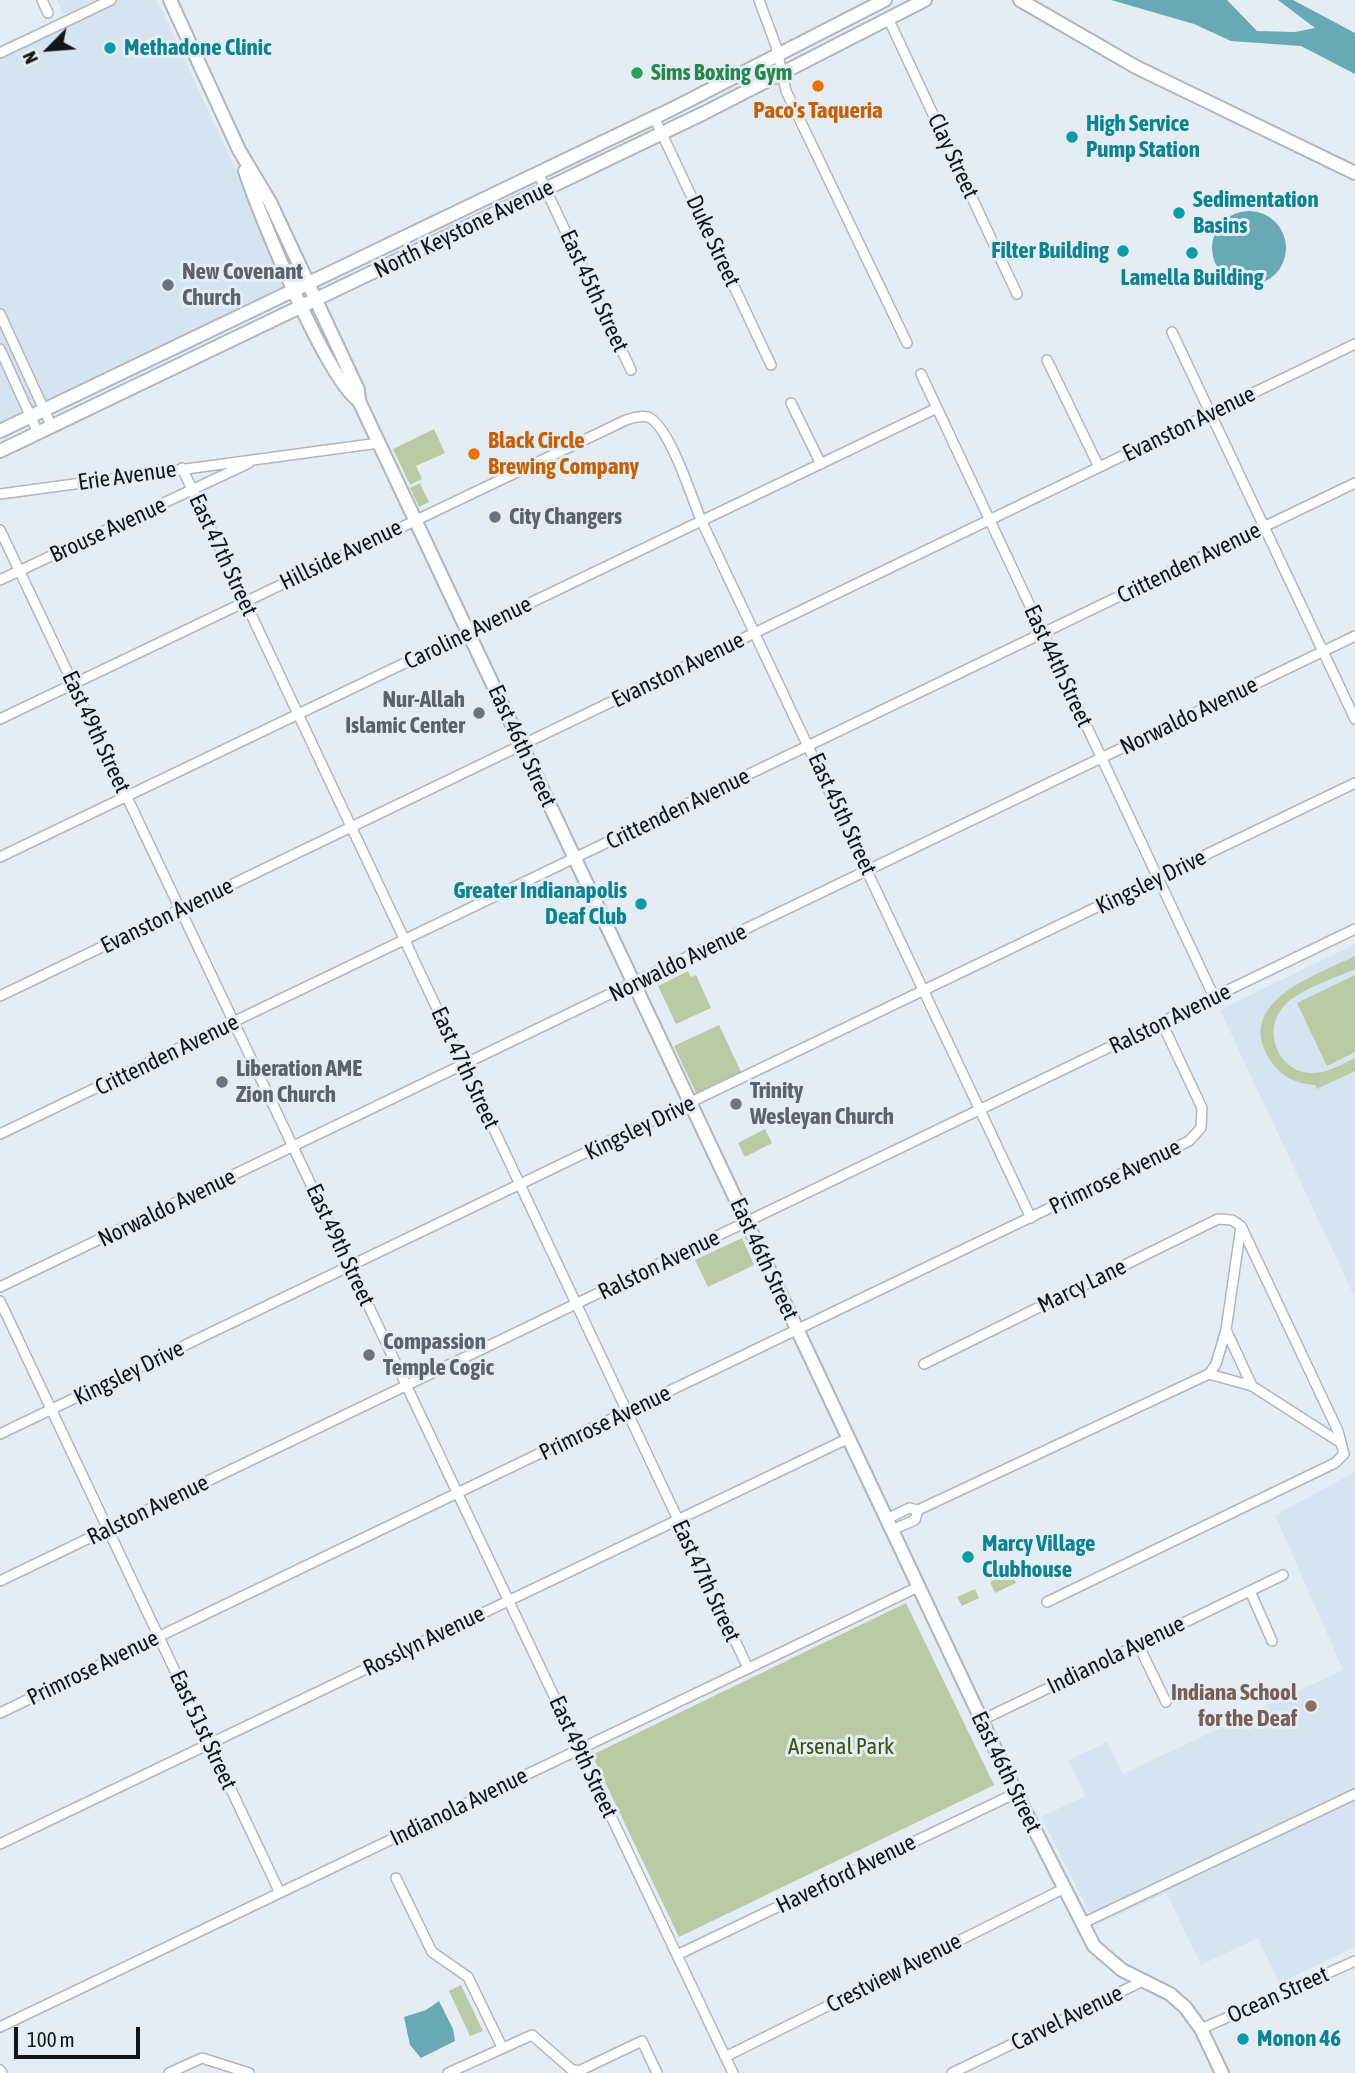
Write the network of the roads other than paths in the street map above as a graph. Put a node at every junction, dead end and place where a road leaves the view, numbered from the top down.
1 (42, 0) edge
2 (111, 0) edge
3 (170, 0) edge
4 (759, 0) edge
5 (885, 0) edge
6 (925, 0) edge
7 (1020, 0) edge
8 (48, 13) dead end
9 (888, 18) junction
10 (0, 53) edge
11 (779, 56) junction
12 (782, 74) junction
13 (654, 117) junction
14 (662, 134) junction
15 (239, 150) junction
16 (538, 173) junction
17 (1355, 173) edge
18 (545, 190) junction
19 (308, 283) junction
20 (295, 290) junction
21 (1017, 294) dead end
22 (316, 300) junction
23 (303, 306) junction
24 (0, 314) edge
25 (1172, 332) dead end
26 (907, 343) dead end
27 (1355, 344) edge
28 (0, 349) edge
29 (1047, 360) dead end
30 (771, 365) dead end
31 (631, 370) dead end
32 (920, 373) dead end
33 (359, 401) junction
34 (792, 403) dead end
35 (937, 408) junction
36 (44, 410) junction
37 (1211, 414) junction
38 (31, 416) junction
39 (646, 417) joint
40 (52, 427) junction
41 (0, 431) edge
42 (38, 433) junction
43 (379, 443) junction
44 (0, 451) edge
45 (253, 460) junction
46 (821, 464) junction
47 (1099, 467) junction
48 (182, 468) junction
49 (1355, 483) edge
50 (192, 491) junction
51 (0, 494) edge
52 (415, 520) junction
53 (701, 520) junction
54 (989, 520) junction
55 (1264, 527) junction
56 (0, 530) edge
57 (19, 571) junction
58 (0, 580) edge
59 (245, 601) junction
60 (469, 633) junction
61 (756, 633) junction
62 (1043, 633) junction
63 (1355, 636) edge
64 (1323, 651) junction
65 (73, 684) junction
66 (298, 715) junction
67 (0, 719) edge
68 (1355, 719) edge
69 (522, 746) junction
70 (809, 746) junction
71 (1102, 758) junction
72 (1355, 783) edge
73 (127, 797) junction
74 (351, 828) junction
75 (0, 857) edge
76 (575, 859) junction
77 (868, 871) junction
78 (1158, 878) junction
79 (180, 909) junction
80 (1355, 929) edge
81 (405, 941) junction
82 (634, 984) junction
83 (925, 991) junction
84 (0, 996) edge
85 (1214, 997) junction
86 (234, 1022) junction
87 (1162, 1023) junction
88 (463, 1066) junction
89 (691, 1104) junction
90 (981, 1110) junction
91 (0, 1134) edge
92 (293, 1147) junction
93 (520, 1186) junction
94 (1031, 1217) junction
95 (747, 1223) junction
96 (1241, 1226) junction
97 (350, 1267) junction
98 (0, 1287) edge
99 (0, 1301) edge
100 (576, 1305) junction
101 (1226, 1330) junction
102 (798, 1331) junction
103 (924, 1364) dead end
104 (1209, 1374) junction
105 (407, 1386) junction
106 (1252, 1386) junction
107 (51, 1410) junction
108 (627, 1412) junction
109 (0, 1434) edge
110 (849, 1438) junction
111 (1341, 1443) junction
112 (458, 1493) junction
113 (677, 1520) junction
114 (889, 1525) junction
115 (108, 1529) junction
116 (1283, 1575) dead end
117 (0, 1581) edge
118 (918, 1587) junction
119 (1250, 1591) junction
120 (509, 1600) junction
121 (1047, 1602) dead end
122 (158, 1636) junction
123 (1272, 1641) dead end
124 (1138, 1644) junction
125 (748, 1668) junction
126 (1166, 1702) dead end
127 (0, 1713) edge
128 (982, 1720) junction
129 (209, 1744) junction
130 (579, 1749) junction
131 (1016, 1793) junction
132 (1355, 1794) edge
133 (0, 1844) edge
134 (396, 1878) dead end
135 (1063, 1889) junction
136 (279, 1893) junction
137 (1081, 1924) junction
138 (677, 1955) junction
139 (1355, 1961) edge
140 (1143, 1981) junction
141 (0, 2027) edge
142 (1201, 2029) junction
143 (502, 2047) junction
144 (725, 2057) junction
145 (169, 2073) edge
146 (249, 2073) edge
147 (448, 2073) edge
148 (657, 2073) edge
149 (733, 2073) edge
150 (952, 2073) edge
151 (1222, 2073) edge

1 - 8 street
2 - 10 street
3 - 15 main road, East 46th Street
4 - 11 street
5 - 11 main road, North Keystone Avenue
6 - 9 main road, North Keystone Avenue
7 - 17 main road
9 - 12 main road, North Keystone Avenue
9 - 21 street, Clay Street
11 - 12 street
11 - 13 main road, North Keystone Avenue
12 - 14 main road, North Keystone Avenue
12 - 26 street
13 - 14 street, Duke Street
13 - 16 main road, North Keystone Avenue
14 - 18 main road, North Keystone Avenue
14 - 30 street, Duke Street
15 - 19 main road, East 46th Street
15 - 20 main road, East 46th Street
16 - 18 street, East 45th Street
16 - 19 main road, North Keystone Avenue
18 - 22 main road, North Keystone Avenue
18 - 31 street, East 45th Street
19 - 20 main road, North Keystone Avenue
19 - 22 main road, East 46th Street
20 - 23 main road, East 46th Street
20 - 36 main road, North Keystone Avenue
22 - 23 main road, North Keystone Avenue
22 - 33 main road, East 46th Street
23 - 33 main road, East 46th Street
23 - 40 main road, North Keystone Avenue
24 - 36 street
25 - 37 street
27 - 37 street, Evanston Avenue
28 - 38 street
29 - 47 street
32 - 35 street, East 44th Street
33 - 43 main road, East 46th Street
34 - 46 street
35 - 46 street, Caroline Avenue
35 - 54 street, East 44th Street
36 - 38 main road, North Keystone Avenue
36 - 40 street
37 - 47 street, Evanston Avenue
37 - 55 street
38 - 41 main road, North Keystone Avenue
38 - 42 street
39 - 52 street, Hillside Avenue
39 - 53 street, East 45th Street
40 - 42 main road, North Keystone Avenue
42 - 44 main road, North Keystone Avenue
43 - 45 street, Erie Avenue
43 - 52 main road, East 46th Street
45 - 48 street, Erie Avenue
45 - 50 street, Brouse Avenue
46 - 53 street, Caroline Avenue
47 - 54 street, Evanston Avenue
48 - 50 street, East 47th Street
48 - 51 street, Erie Avenue
49 - 55 street, Crittenden Avenue
50 - 57 street, Brouse Avenue
50 - 59 street, East 47th Street
52 - 59 street, Hillside Avenue
52 - 60 main road, East 46th Street
53 - 60 street, Caroline Avenue
53 - 61 street, East 45th Street
54 - 61 street, Evanston Avenue
54 - 62 street, East 44th Street
55 - 62 street, Crittenden Avenue
55 - 64 street
56 - 57 street, East 49th Street
57 - 58 street, Brouse Avenue
57 - 65 street, East 49th Street
59 - 65 street, Hillside Avenue
59 - 66 street, East 47th Street
60 - 66 street, Caroline Avenue
60 - 69 main road, East 46th Street
61 - 69 street, Evanston Avenue
61 - 70 street, East 45th Street
62 - 70 street, Crittenden Avenue
62 - 71 street, East 44th Street
63 - 64 street, Norwaldo Avenue
64 - 68 street
64 - 71 street, Norwaldo Avenue
65 - 67 street, Hillside Avenue
65 - 73 street, East 49th Street
66 - 73 street, Caroline Avenue
66 - 74 street, East 47th Street
69 - 74 street, Evanston Avenue
69 - 76 main road, East 46th Street
70 - 76 street, Crittenden Avenue
70 - 77 street, East 45th Street
71 - 77 street, Norwaldo Avenue
71 - 78 street, East 44th Street
72 - 78 street, Kingsley Drive
73 - 75 street, Caroline Avenue
73 - 79 street, East 49th Street
74 - 79 street, Evanston Avenue
74 - 81 street, East 47th Street
76 - 81 street, Crittenden Avenue
76 - 82 main road, East 46th Street
77 - 82 street, Norwaldo Avenue
77 - 83 street, East 45th Street
78 - 83 street, Kingsley Drive
78 - 85 street, East 44th Street
79 - 84 street, Evanston Avenue
79 - 86 street, East 49th Street
80 - 85 street, Ralston Avenue
81 - 86 street, Crittenden Avenue
81 - 88 street, East 47th Street
82 - 88 street, Norwaldo Avenue
82 - 89 main road, East 46th Street
83 - 89 street, Kingsley Drive
83 - 90 street, East 45th Street
85 - 87 street, Ralston Avenue
86 - 91 street, Crittenden Avenue
86 - 92 street, East 49th Street
87 - 90 street, Ralston Avenue
87 - 94 street, Primrose Avenue
88 - 92 street, Norwaldo Avenue
88 - 93 street, East 47th Street
89 - 93 street, Kingsley Drive
89 - 95 main road, East 46th Street
90 - 94 street, East 45th Street
90 - 95 street, Ralston Avenue
92 - 97 street, East 49th Street
92 - 98 street, Norwaldo Avenue
93 - 97 street, Kingsley Drive
93 - 100 street, East 47th Street
94 - 102 street, Primrose Avenue
95 - 100 street, Ralston Avenue
95 - 102 main road, East 46th Street
96 - 101 street
96 - 103 street, Marcy Lane
96 - 111 street
97 - 105 street, East 49th Street
97 - 107 street, Kingsley Drive
99 - 107 street, East 51st Street
100 - 105 street, Ralston Avenue
100 - 108 street, East 47th Street
101 - 104 street
101 - 106 street
102 - 108 street, Primrose Avenue
102 - 110 main road, East 46th Street
104 - 106 street
104 - 114 street
105 - 112 street, East 49th Street
105 - 115 street, Ralston Avenue
106 - 111 street
107 - 109 street, Kingsley Drive
107 - 115 street, East 51st Street
108 - 112 street, Primrose Avenue
108 - 113 street, East 47th Street
110 - 113 street, Rosslyn Avenue
110 - 114 main road, East 46th Street
111 - 121 street
112 - 120 street, East 49th Street
112 - 122 street, Primrose Avenue
113 - 120 street, Rosslyn Avenue
113 - 125 street, East 47th Street
114 - 118 main road, East 46th Street
115 - 117 street, Ralston Avenue
115 - 122 street, East 51st Street
116 - 119 street, Indianola Avenue
118 - 125 street, Indianola Avenue
118 - 128 main road, East 46th Street
119 - 123 street
119 - 124 street, Indianola Avenue
120 - 129 street, Rosslyn Avenue
120 - 130 street, East 49th Street
122 - 127 street, Primrose Avenue
122 - 129 street, East 51st Street
124 - 126 street
124 - 128 street, Indianola Avenue
125 - 130 street, Indianola Avenue
128 - 131 main road, East 46th Street
129 - 133 street, Rosslyn Avenue
129 - 136 street, East 51st Street
130 - 136 street, Indianola Avenue
130 - 138 street, East 49th Street
131 - 135 main road, East 46th Street
131 - 138 street, Haverford Avenue
132 - 137 street
134 - 143 street
135 - 137 main road, East 46th Street
135 - 144 street, Crestview Avenue
136 - 141 street, Indianola Avenue
137 - 140 main road, East 46th Street
138 - 144 street, East 49th Street
139 - 142 street, Ocean Street
140 - 142 main road, East 46th Street
140 - 150 street, Carvel Avenue
142 - 151 main road, East 46th Street
143 - 147 street
143 - 148 street
144 - 149 street, East 49th Street
145 - 146 street

